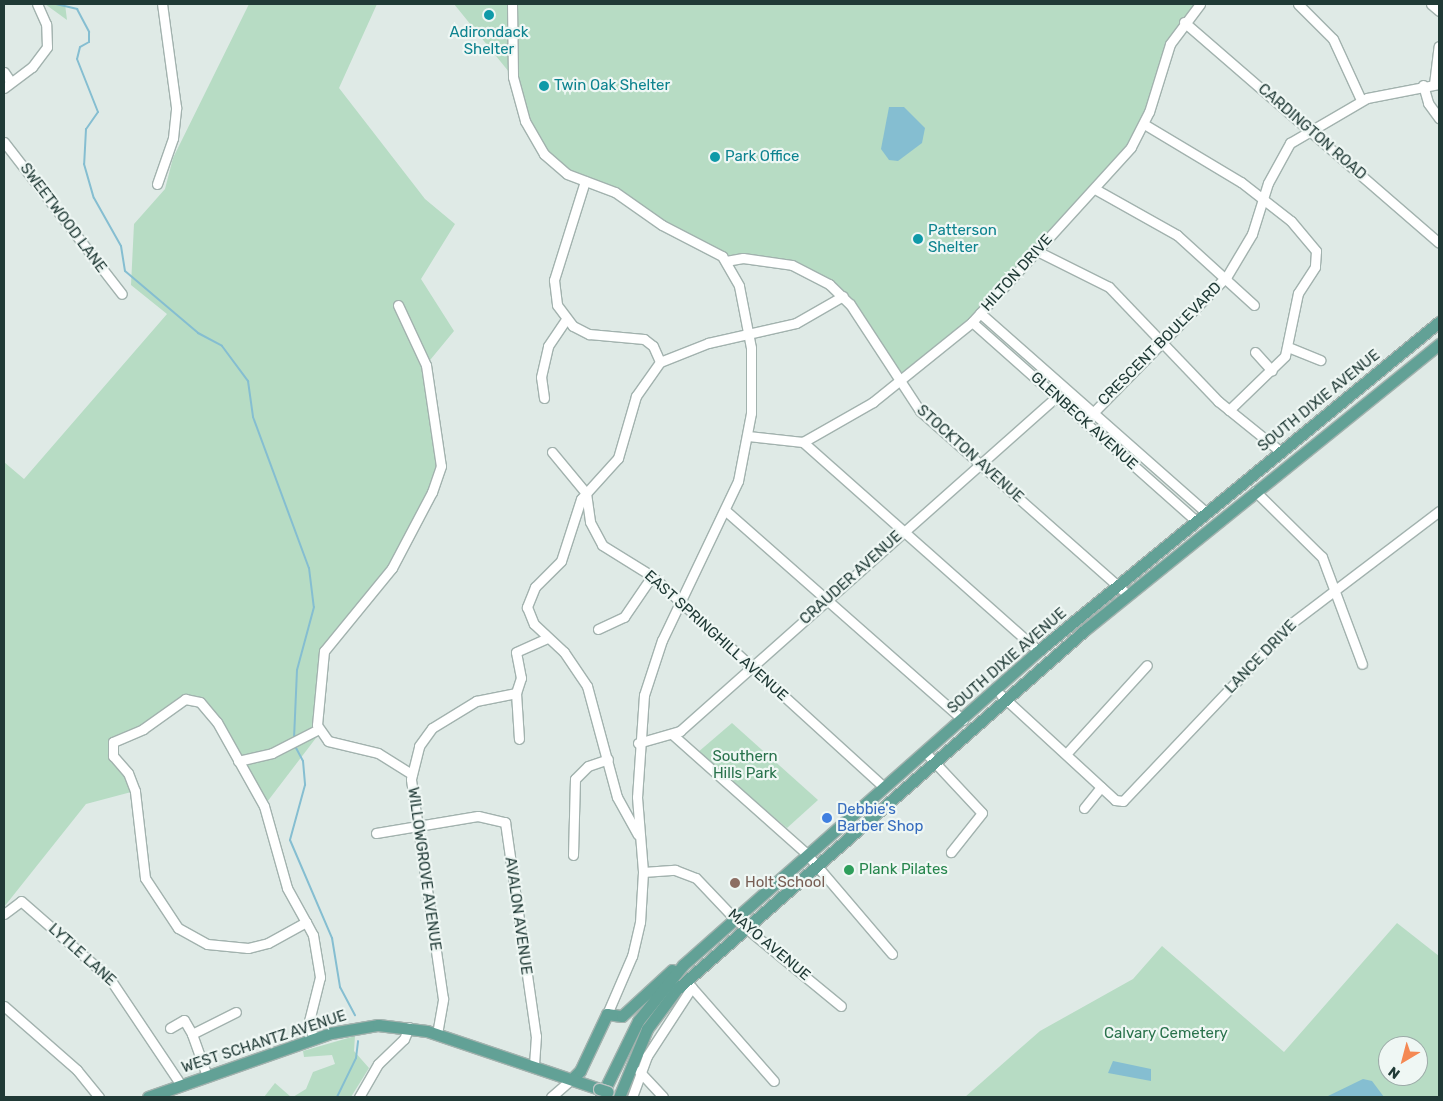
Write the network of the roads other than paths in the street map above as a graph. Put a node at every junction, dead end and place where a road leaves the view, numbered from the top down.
1 (37, 4) edge
2 (162, 4) edge
3 (512, 4) edge
4 (1200, 4) edge
5 (1298, 4) edge
6 (1431, 4) edge
7 (1439, 11) edge
8 (1184, 22) junction
9 (1439, 46) edge
10 (4, 72) edge
11 (1437, 84) edge
12 (7, 85) edge
13 (1423, 85) junction
14 (1361, 100) junction
15 (1439, 118) edge
16 (1144, 124) junction
17 (1308, 129) junction
18 (4, 142) edge
19 (585, 181) junction
20 (157, 184) dead end
21 (1095, 189) junction
22 (1262, 199) junction
23 (1439, 243) edge
24 (1037, 251) junction
25 (726, 261) junction
26 (1227, 276) junction
27 (122, 294) dead end
28 (843, 296) junction
29 (398, 305) dead end
30 (1254, 305) dead end
31 (980, 313) junction
32 (566, 318) junction
33 (972, 322) junction
34 (1439, 322) edge
35 (749, 335) junction
36 (1162, 338) junction
37 (1439, 344) edge
38 (1288, 347) junction
39 (1255, 352) dead end
40 (1321, 360) dead end
41 (660, 362) junction
42 (1272, 371) junction
43 (898, 383) junction
44 (1056, 397) junction
45 (544, 398) dead end
46 (1229, 410) junction
47 (1093, 412) junction
48 (1084, 422) junction
49 (748, 436) junction
50 (803, 442) junction
51 (1280, 451) junction
52 (552, 452) dead end
53 (980, 464) junction
54 (1255, 491) junction
55 (586, 493) junction
56 (726, 511) junction
57 (1439, 511) edge
58 (1206, 512) junction
59 (1196, 521) junction
60 (903, 531) junction
61 (652, 576) junction
62 (1117, 585) junction
63 (1335, 593) junction
64 (1128, 595) junction
65 (827, 599) junction
66 (679, 604) junction
67 (598, 629) dead end
68 (547, 638) junction
69 (1038, 651) junction
70 (1027, 662) junction
71 (1362, 664) dead end
72 (1146, 665) dead end
73 (751, 668) junction
74 (516, 693) junction
75 (1004, 697) junction
76 (960, 723) junction
77 (317, 730) junction
78 (674, 735) junction
79 (519, 739) dead end
80 (638, 743) junction
81 (925, 752) junction
82 (1066, 754) junction
83 (608, 759) junction
84 (238, 761) junction
85 (934, 762) junction
86 (412, 774) junction
87 (884, 787) junction
88 (1101, 788) junction
89 (1084, 808) dead end
90 (418, 827) junction
91 (376, 833) dead end
92 (638, 835) junction
93 (951, 852) dead end
94 (573, 855) dead end
95 (808, 856) junction
96 (816, 867) junction
97 (643, 872) junction
98 (4, 914) edge
99 (735, 919) junction
100 (306, 922) junction
101 (746, 926) junction
102 (892, 954) dead end
103 (683, 965) junction
104 (689, 984) junction
105 (4, 1006) edge
106 (841, 1006) dead end
107 (236, 1012) dead end
108 (606, 1014) junction
109 (409, 1027) junction
110 (170, 1028) dead end
111 (192, 1034) junction
112 (437, 1034) junction
113 (313, 1039) junction
114 (534, 1064) junction
115 (635, 1068) junction
116 (207, 1076) junction
117 (572, 1079) junction
118 (774, 1081) dead end
119 (181, 1085) junction
120 (601, 1092) edge
121 (98, 1097) edge
122 (148, 1097) edge
123 (359, 1097) edge
124 (551, 1097) edge
125 (620, 1097) edge
126 (632, 1097) edge
127 (663, 1097) edge

1 - 12 street
2 - 20 street
3 - 19 street
4 - 8 street, HILTON DRIVE
5 - 14 street
6 - 7 street
8 - 16 street, HILTON DRIVE
8 - 17 street, CARDINGTON ROAD
9 - 11 street
10 - 12 street
11 - 13 street, CRESCENT BOULEVARD
13 - 14 street, CRESCENT BOULEVARD
13 - 15 street
14 - 17 street, CRESCENT BOULEVARD
16 - 21 street, HILTON DRIVE
16 - 22 street
17 - 22 street, CRESCENT BOULEVARD
17 - 23 street, CARDINGTON ROAD
18 - 27 street, SWEETWOOD LANE
19 - 25 street
19 - 32 street
21 - 24 street, HILTON DRIVE
21 - 26 street
22 - 26 street, CRESCENT BOULEVARD
22 - 38 street
24 - 31 street, HILTON DRIVE
24 - 36 street
25 - 28 street, STOCKTON AVENUE
25 - 35 street
26 - 30 street
26 - 36 street, CRESCENT BOULEVARD
28 - 35 street
28 - 43 street, STOCKTON AVENUE
29 - 77 street
31 - 33 street, HILTON DRIVE
31 - 47 street, GLENBECK AVENUE
32 - 41 street
32 - 45 street
33 - 43 street, HILTON DRIVE
33 - 44 street, GLENBECK AVENUE
34 - 51 main road, SOUTH DIXIE AVENUE
35 - 41 street
35 - 49 street
36 - 46 street
36 - 47 street, CRESCENT BOULEVARD
37 - 54 main road, SOUTH DIXIE AVENUE
38 - 40 street
38 - 42 street
39 - 42 street
41 - 55 street
42 - 46 street
43 - 50 street, HILTON DRIVE
43 - 53 street, STOCKTON AVENUE
44 - 48 street, GLENBECK AVENUE
44 - 53 street, CRAUDER AVENUE
46 - 51 street
47 - 48 street, CRESCENT BOULEVARD
47 - 58 street, GLENBECK AVENUE
48 - 59 street, GLENBECK AVENUE
49 - 50 street
49 - 56 street
50 - 60 street
51 - 58 main road, SOUTH DIXIE AVENUE
52 - 55 street
53 - 60 street, CRAUDER AVENUE
53 - 62 street, STOCKTON AVENUE
54 - 63 street
54 - 64 main road, SOUTH DIXIE AVENUE
55 - 61 street, EAST SPRINGHILL AVENUE
55 - 68 street
56 - 65 street
56 - 66 street
57 - 63 street, LANCE DRIVE
58 - 59 main road, SOUTH DIXIE AVENUE
59 - 62 main road, SOUTH DIXIE AVENUE
60 - 65 street, CRAUDER AVENUE
60 - 69 street
61 - 66 street, EAST SPRINGHILL AVENUE
61 - 67 street
62 - 64 street, STOCKTON AVENUE
62 - 69 main road, SOUTH DIXIE AVENUE
63 - 71 street
63 - 88 street, LANCE DRIVE
64 - 75 main road, SOUTH DIXIE AVENUE
65 - 73 street, CRAUDER AVENUE
65 - 76 street
66 - 73 street, EAST SPRINGHILL AVENUE
66 - 80 street
68 - 74 street
68 - 83 street
69 - 70 main road, SOUTH DIXIE AVENUE
70 - 75 main road
70 - 76 main road, SOUTH DIXIE AVENUE
72 - 82 street
73 - 78 street, CRAUDER AVENUE
73 - 87 street, EAST SPRINGHILL AVENUE
74 - 79 street
74 - 86 street, WILLOWGROVE AVENUE
75 - 76 main road
75 - 82 street
75 - 85 main road, SOUTH DIXIE AVENUE
76 - 81 main road, SOUTH DIXIE AVENUE
77 - 84 street
77 - 86 street
78 - 80 street, CRAUDER AVENUE
78 - 95 street
80 - 92 street
81 - 85 street
81 - 87 main road, SOUTH DIXIE AVENUE
82 - 88 street
83 - 92 street
83 - 94 street
84 - 100 street
84 - 100 street
85 - 93 street
85 - 96 main road, SOUTH DIXIE AVENUE
86 - 90 street, WILLOWGROVE AVENUE
87 - 95 main road, SOUTH DIXIE AVENUE
88 - 89 street
90 - 91 street
90 - 112 street, WILLOWGROVE AVENUE
90 - 114 street, AVALON AVENUE
92 - 97 street
95 - 96 street
95 - 99 main road, SOUTH DIXIE AVENUE
96 - 101 main road, SOUTH DIXIE AVENUE
96 - 102 street
97 - 99 street, MAYO AVENUE
97 - 108 street
98 - 119 street, LYTLE LANE
99 - 101 street, MAYO AVENUE
99 - 103 main road, SOUTH DIXIE AVENUE
100 - 113 street
101 - 104 main road, SOUTH DIXIE AVENUE
101 - 106 street, MAYO AVENUE
103 - 108 main road
103 - 120 main road, SOUTH DIXIE AVENUE
104 - 115 main road, SOUTH DIXIE AVENUE
104 - 118 street
105 - 121 street
107 - 111 street
108 - 117 main road
109 - 112 main road, WEST SCHANTZ AVENUE
109 - 113 main road, WEST SCHANTZ AVENUE
109 - 123 street
110 - 111 street
111 - 116 street
112 - 114 main road, WEST SCHANTZ AVENUE
113 - 116 main road, WEST SCHANTZ AVENUE
114 - 117 main road, WEST SCHANTZ AVENUE
115 - 125 main road, SOUTH DIXIE AVENUE
115 - 126 street
115 - 127 street
116 - 119 main road, WEST SCHANTZ AVENUE
117 - 120 main road, WEST SCHANTZ AVENUE
117 - 124 street
119 - 122 main road, WEST SCHANTZ AVENUE
120 - 125 main road, WEST SCHANTZ AVENUE

